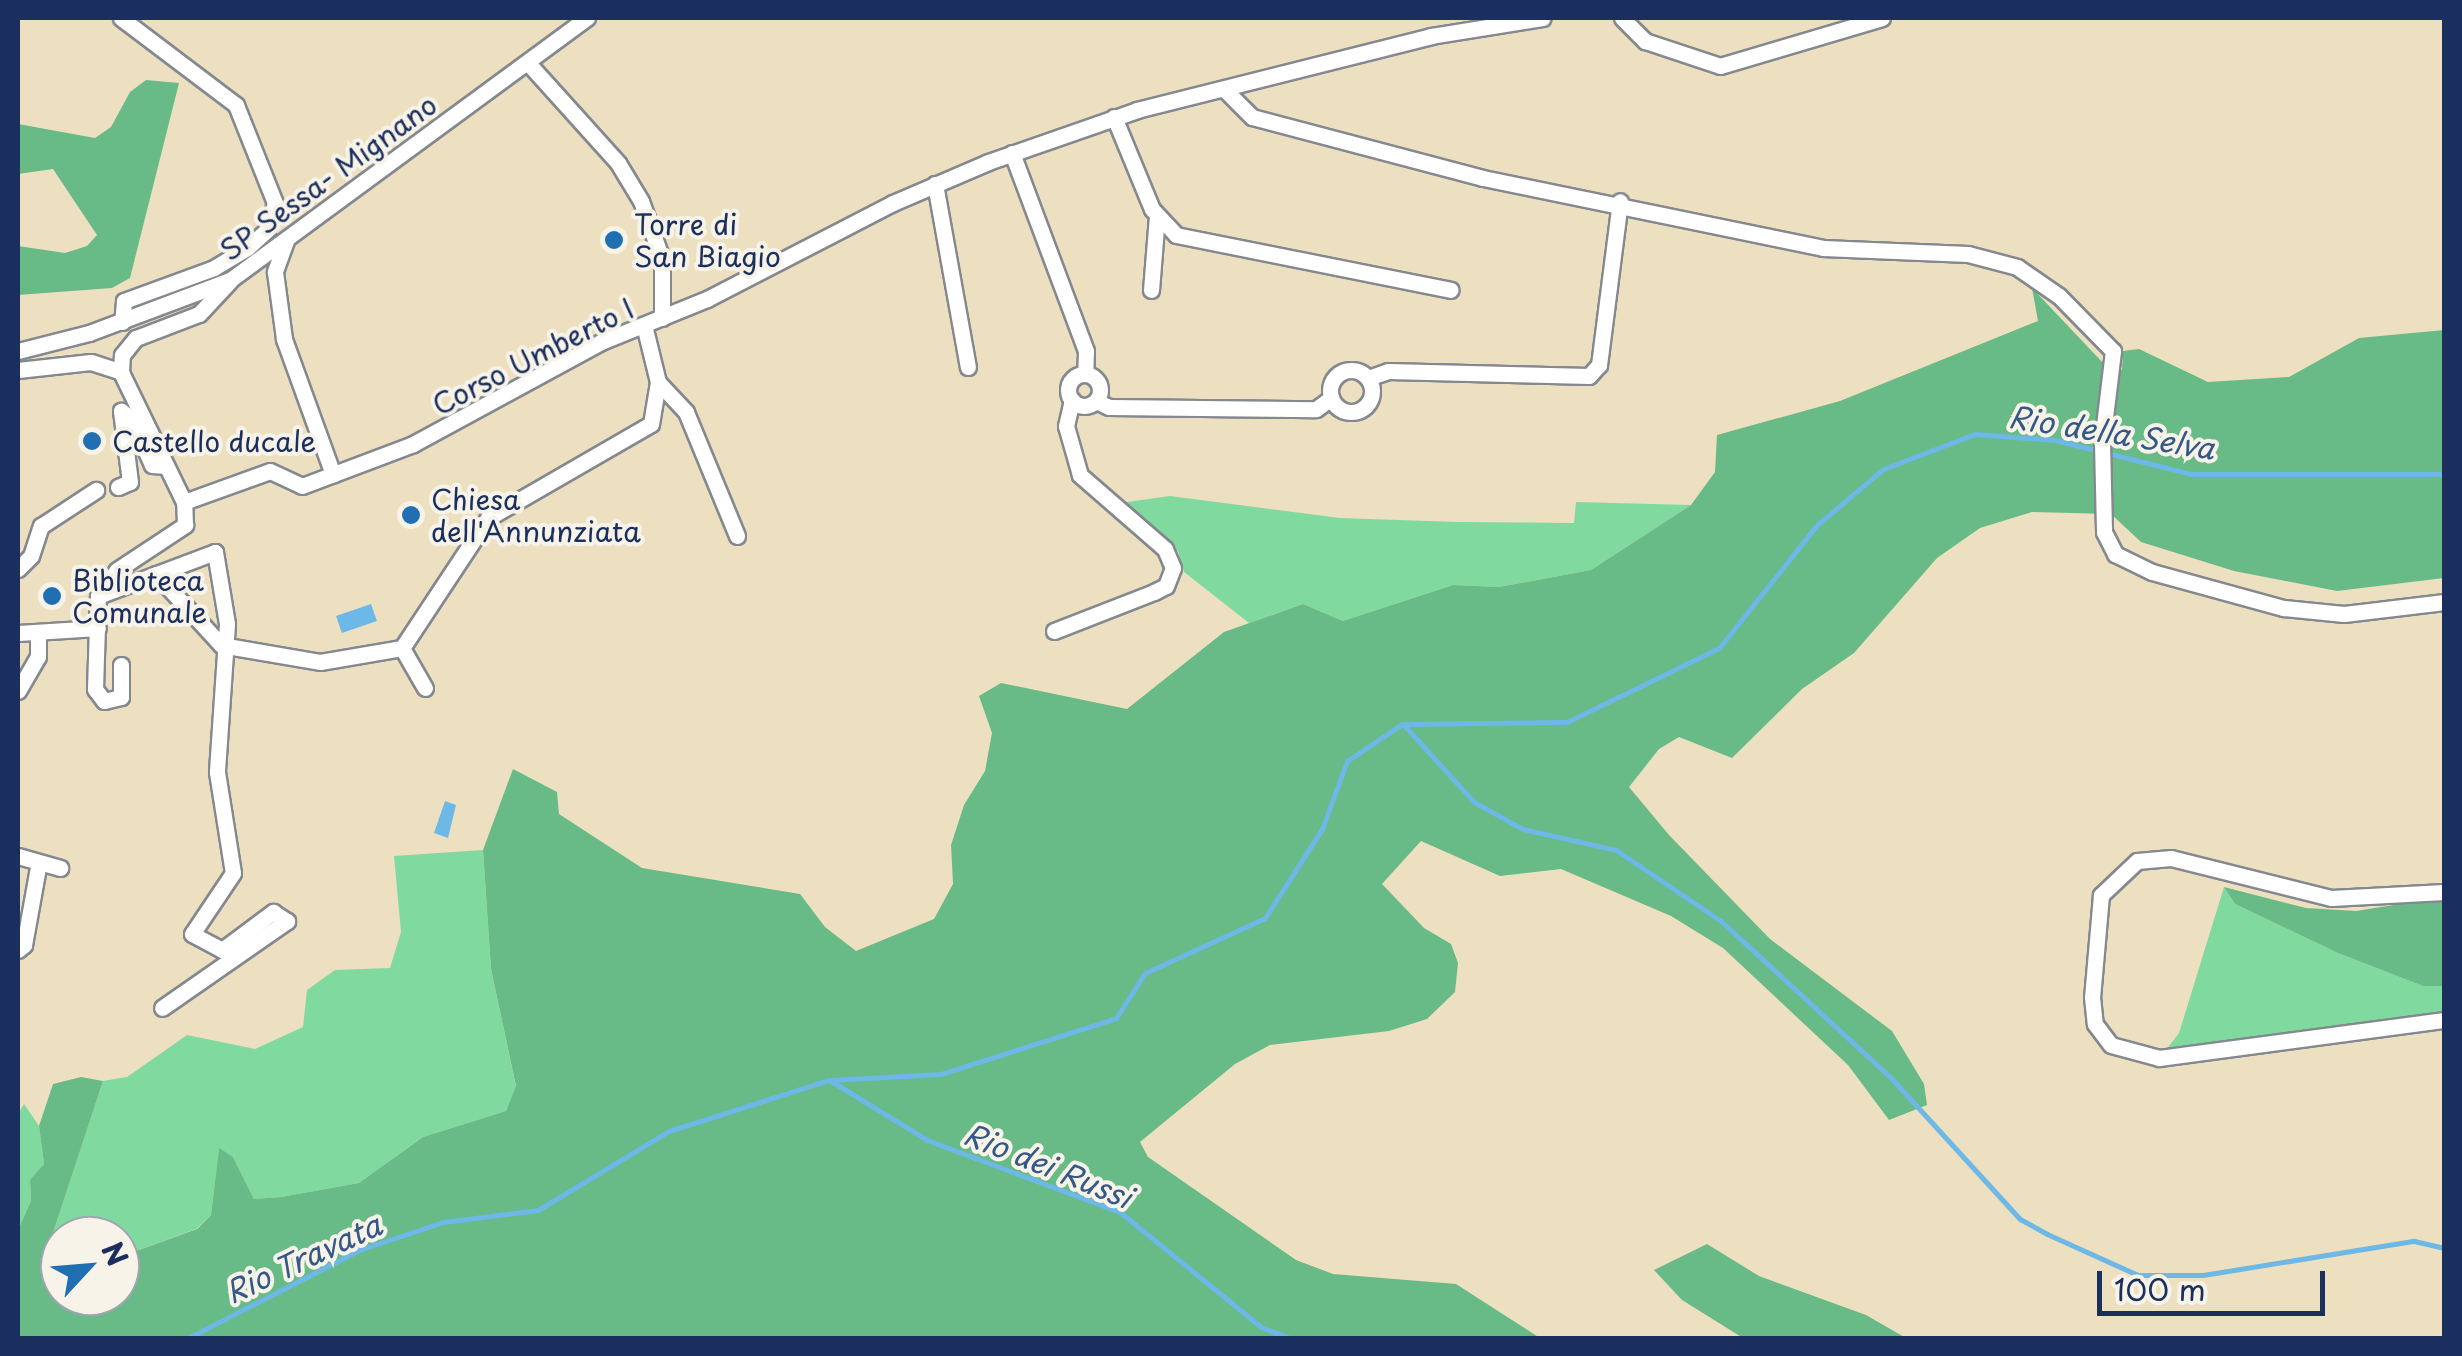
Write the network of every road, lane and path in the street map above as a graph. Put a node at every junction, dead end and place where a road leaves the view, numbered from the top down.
1 (121, 18) edge
2 (1544, 18) edge
3 (1622, 18) edge
4 (1882, 18) edge
5 (581, 19) edge
6 (528, 62) junction
7 (1226, 91) junction
8 (1114, 117) junction
9 (1012, 153) junction
10 (934, 184) junction
11 (1620, 201) junction
12 (1157, 216) junction
13 (288, 237) junction
14 (230, 280) junction
15 (1152, 290) dead end
16 (1451, 290) dead end
17 (662, 318) junction
18 (122, 322) junction
19 (644, 324) junction
20 (18, 351) edge
21 (968, 367) dead end
22 (18, 370) edge
23 (121, 372) junction
24 (1085, 374) junction
25 (1368, 378) junction
26 (658, 382) junction
27 (1331, 398) junction
28 (1072, 400) junction
29 (1096, 401) junction
30 (166, 466) junction
31 (333, 474) junction
32 (118, 487) dead end
33 (96, 490) dead end
34 (184, 502) junction
35 (737, 536) dead end
36 (18, 569) edge
37 (156, 574) junction
38 (98, 596) junction
39 (2444, 602) edge
40 (98, 628) junction
41 (1054, 631) dead end
42 (38, 632) junction
43 (18, 633) edge
44 (221, 645) junction
45 (402, 648) junction
46 (121, 665) dead end
47 (424, 688) dead end
48 (18, 692) edge
49 (18, 856) edge
50 (39, 862) junction
51 (60, 868) dead end
52 (2444, 892) edge
53 (18, 950) edge
54 (162, 1008) dead end
55 (2444, 1020) edge

1 - 18 street
2 - 7 street, Corso Umberto I
3 - 4 street
5 - 6 street, SP Sessa- Mignano
6 - 13 street, SP Sessa- Mignano
6 - 17 street
7 - 8 street, Corso Umberto I
7 - 11 street
8 - 9 street, Corso Umberto I
8 - 12 street
9 - 10 street, Corso Umberto I
9 - 24 street
10 - 17 street, Corso Umberto I
10 - 21 street
11 - 25 street
11 - 39 street
12 - 15 street
12 - 16 street
13 - 14 street, SP Sessa- Mignano
13 - 31 street
14 - 18 street, SP Sessa- Mignano
14 - 23 street
17 - 19 street, Corso Umberto I
18 - 20 street, SP Sessa- Mignano
19 - 26 street
19 - 31 street, Corso Umberto I
22 - 23 street
23 - 30 street
24 - 28 street
24 - 29 street
25 - 27 street
25 - 27 street
26 - 35 street
26 - 45 street
27 - 29 street
28 - 29 street
28 - 41 street
30 - 32 street
30 - 34 street
31 - 34 street, Corso Umberto I
33 - 36 street
34 - 38 street
37 - 38 street
37 - 44 street
37 - 44 street
38 - 40 street
40 - 42 street
40 - 46 street
42 - 43 street
42 - 48 street
44 - 45 street
44 - 54 street
45 - 47 street
49 - 50 street
50 - 51 street
50 - 53 street
52 - 55 street

